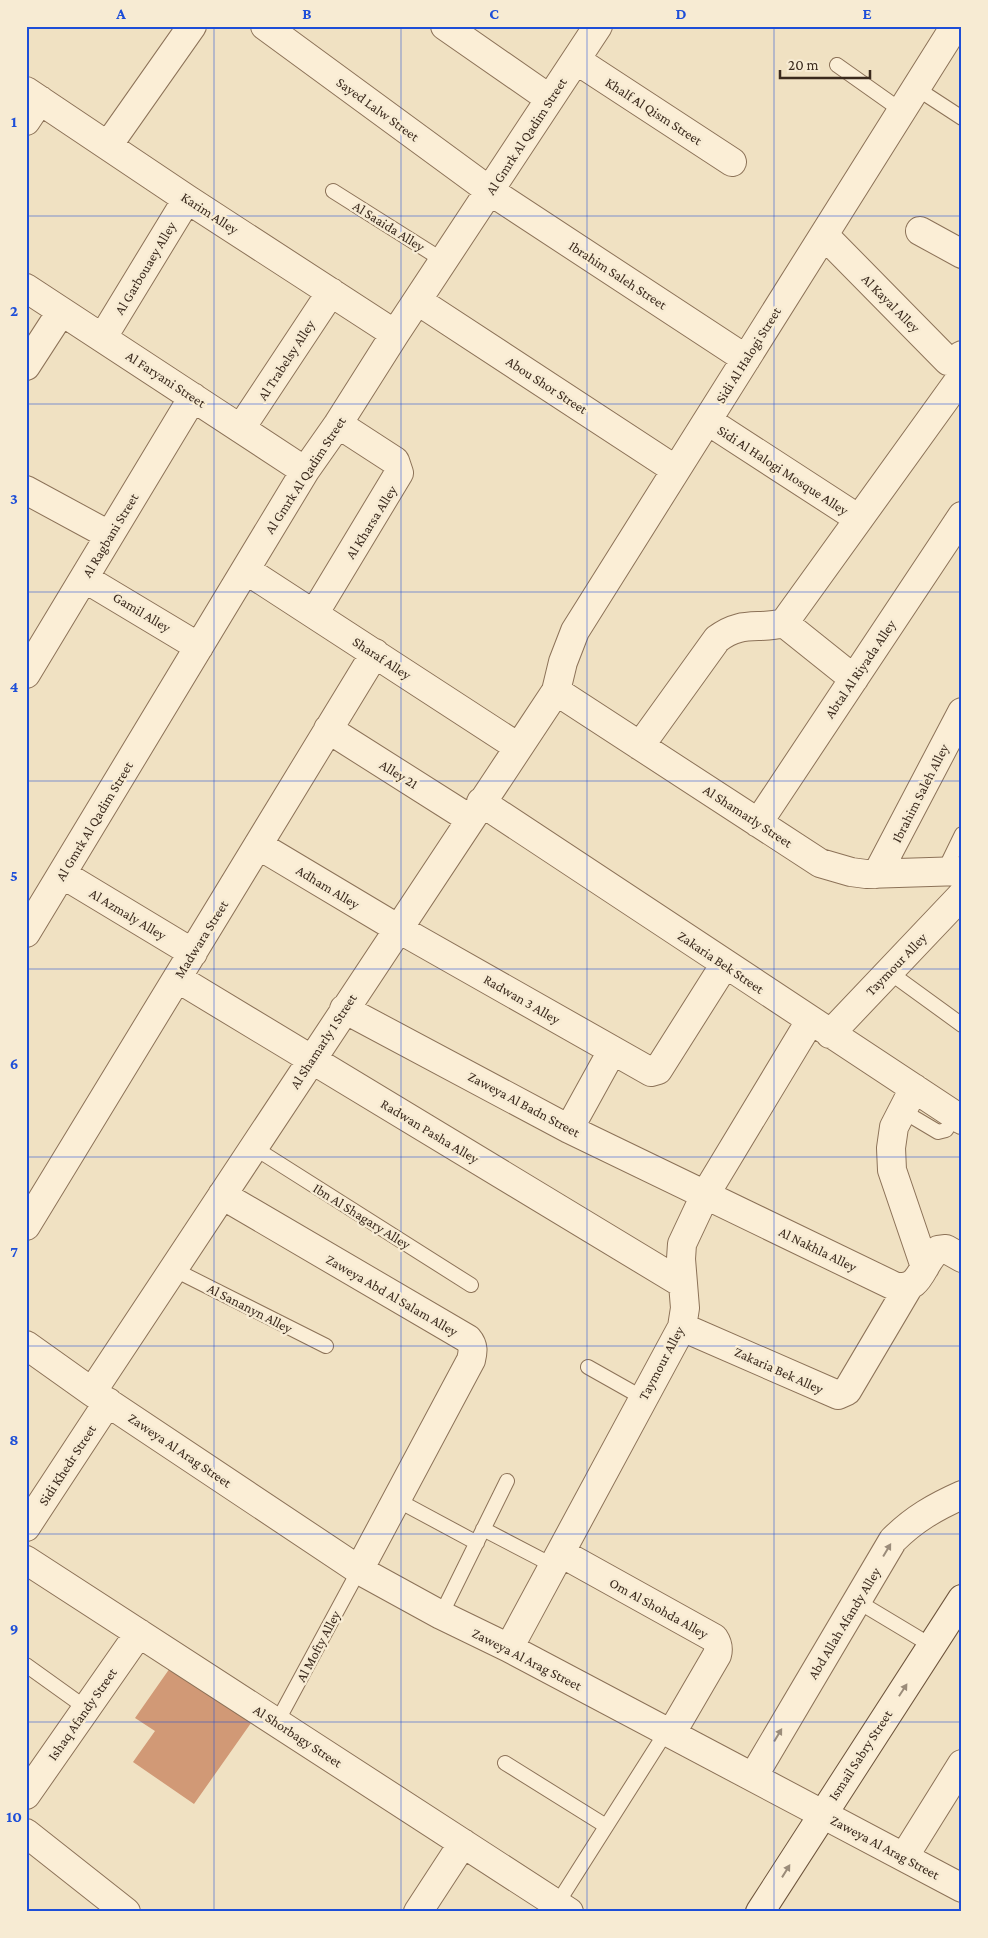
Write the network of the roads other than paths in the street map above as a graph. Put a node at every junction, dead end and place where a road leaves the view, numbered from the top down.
1 (192, 26) edge
2 (265, 26) edge
3 (445, 26) edge
4 (598, 26) edge
5 (955, 26) edge
6 (576, 60) junction
7 (837, 65) dead end
8 (916, 88) junction
9 (550, 100) junction
10 (31, 104) edge
11 (902, 111) junction
12 (962, 118) edge
13 (108, 144) junction
14 (732, 162) dead end
15 (333, 191) dead end
16 (490, 191) junction
17 (187, 199) junction
18 (920, 231) dead end
19 (824, 235) junction
20 (962, 254) edge
21 (444, 261) junction
22 (26, 288) edge
23 (331, 292) junction
24 (418, 301) junction
25 (61, 312) junction
26 (395, 334) junction
27 (103, 337) junction
28 (962, 356) edge
29 (746, 359) junction
30 (26, 366) edge
31 (962, 376) edge
32 (193, 397) junction
33 (708, 421) junction
34 (338, 424) junction
35 (241, 428) junction
36 (676, 470) junction
37 (306, 471) junction
38 (26, 490) edge
39 (962, 516) edge
40 (859, 519) junction
41 (110, 535) junction
42 (246, 570) junction
43 (84, 578) junction
44 (314, 614) junction
45 (784, 623) junction
46 (199, 647) junction
47 (374, 653) junction
48 (26, 674) edge
49 (854, 679) junction
50 (556, 691) junction
51 (962, 712) edge
52 (328, 729) junction
53 (640, 746) junction
54 (518, 747) junction
55 (476, 810) junction
56 (758, 823) junction
57 (962, 834) edge
58 (258, 846) junction
59 (953, 871) edge
60 (62, 874) junction
61 (878, 874) junction
62 (962, 895) edge
63 (397, 928) junction
64 (26, 933) edge
65 (193, 953) junction
66 (725, 964) junction
67 (889, 972) junction
68 (177, 978) junction
69 (344, 1009) junction
70 (962, 1025) edge
71 (820, 1027) junction
72 (612, 1051) junction
73 (312, 1059) junction
74 (908, 1099) junction
75 (959, 1118) edge
76 (570, 1129) junction
77 (253, 1147) junction
78 (222, 1195) junction
79 (705, 1195) junction
80 (26, 1226) edge
81 (962, 1258) edge
82 (173, 1269) junction
83 (917, 1277) junction
84 (683, 1284) junction
85 (471, 1285) dead end
86 (682, 1327) junction
87 (326, 1346) dead end
88 (27, 1348) edge
89 (588, 1367) dead end
90 (100, 1397) junction
91 (643, 1398) junction
92 (507, 1481) dead end
93 (962, 1495) edge
94 (397, 1500) junction
95 (26, 1527) edge
96 (483, 1528) junction
97 (476, 1542) junction
98 (558, 1559) junction
99 (26, 1560) edge
100 (360, 1570) junction
101 (962, 1599) edge
102 (857, 1602) junction
103 (441, 1616) junction
104 (139, 1633) junction
105 (932, 1646) junction
106 (508, 1648) junction
107 (26, 1665) edge
108 (86, 1708) junction
109 (277, 1722) junction
110 (669, 1733) junction
111 (505, 1763) dead end
112 (962, 1764) edge
113 (753, 1777) junction
114 (26, 1795) edge
115 (822, 1813) junction
116 (606, 1826) junction
117 (463, 1843) junction
118 (30, 1844) edge
119 (904, 1857) junction
120 (962, 1888) edge
121 (563, 1908) edge
122 (126, 1912) edge
123 (418, 1912) edge
124 (760, 1912) edge

1 - 13 street
2 - 16 street, Sayed Lalw Street
3 - 9 street
4 - 6 street, Al Gmrk Al Qadim Street
5 - 8 street, Sidi Al Halogi Street
6 - 9 street, Al Gmrk Al Qadim Street
6 - 14 street, Khalf Al Qism Street
7 - 11 lane
8 - 11 street, Sidi Al Halogi Street
8 - 12 lane
9 - 16 street, Al Gmrk Al Qadim Street
10 - 13 street, Karim Alley
11 - 19 street, Sidi Al Halogi Street
13 - 17 street, Karim Alley
15 - 21 lane, Al Saaida Alley
16 - 21 street, Al Gmrk Al Qadim Street
16 - 29 street, Ibrahim Saleh Street
17 - 23 street, Karim Alley
17 - 27 street, Al Garbouaey Alley
18 - 20 street
19 - 28 street, Al Kayal Alley
19 - 29 street, Sidi Al Halogi Street
21 - 24 street, Al Gmrk Al Qadim Street
22 - 25 street, Al Faryani Street
23 - 26 street, Karim Alley
23 - 35 street, Al Trabelsy Alley
24 - 26 street, Al Gmrk Al Qadim Street
24 - 36 street, Abou Shor Street
25 - 27 street, Al Faryani Street
25 - 30 street
26 - 34 street, Al Gmrk Al Qadim Street
27 - 32 street, Al Faryani Street
29 - 33 street, Sidi Al Halogi Street
31 - 40 street, Sidi Al Halogi Mosque Alley
32 - 35 street, Al Faryani Street
32 - 41 street, Al Ragbani Street
33 - 36 street, Sidi Al Halogi Street
33 - 40 street, Sidi Al Halogi Mosque Alley
34 - 37 street, Al Gmrk Al Qadim Street
34 - 44 street, Al Kharsa Alley
35 - 37 street, Al Faryani Street
36 - 50 street, Sidi Al Halogi Street
37 - 42 street, Al Gmrk Al Qadim Street
38 - 41 street
39 - 49 street, Abtal Al Riyada Alley
40 - 45 street, Sidi Al Halogi Mosque Alley
41 - 43 street, Al Ragbani Street
42 - 44 street, Sharaf Alley
42 - 46 street, Al Gmrk Al Qadim Street
43 - 46 street, Gamil Alley
43 - 48 street, Al Ragbani Street
44 - 47 street, Sharaf Alley
45 - 49 street
45 - 53 street
46 - 60 street, Al Gmrk Al Qadim Street
47 - 52 street, Madwara Street
47 - 54 street, Sharaf Alley
49 - 56 street, Abtal Al Riyada Alley
50 - 53 street, Al Shamarly Street
50 - 54 street, Al Shamarly 1 Street
51 - 61 street, Ibrahim Saleh Alley
52 - 55 street, Alley 21
52 - 58 street, Madwara Street
53 - 56 street, Al Shamarly Street
54 - 55 street, Al Shamarly 1 Street
55 - 63 street, Al Shamarly 1 Street
55 - 66 street, Zakaria Bek Street
56 - 61 street, Al Shamarly Street
57 - 59 lane
58 - 63 street, Adham Alley
58 - 65 street, Madwara Street
59 - 61 street, Al Shamarly Street
60 - 64 street, Al Gmrk Al Qadim Street
60 - 65 street, Al Azmaly Alley
62 - 67 street, Taymour Alley
63 - 69 street, Al Shamarly 1 Street
63 - 72 street, Radwan 3 Alley
65 - 68 street, Madwara Street
66 - 71 street, Zakaria Bek Street
66 - 72 street, Radwan 3 Alley
67 - 70 lane
67 - 71 street, Taymour Alley
68 - 73 street, Radwan Pasha Alley
68 - 80 street, Madwara Street
69 - 73 street, Al Shamarly 1 Street
69 - 76 street, Zaweya Al Badn Street
71 - 74 street, Zakaria Bek Street
71 - 79 street, Taymour Alley
72 - 76 street
73 - 77 street, Al Shamarly 1 Street
73 - 84 street, Radwan Pasha Alley
74 - 75 street, Zakaria Bek Street
74 - 83 street
76 - 79 street, Zaweya Al Badn Street
77 - 78 street, Al Shamarly 1 Street
77 - 85 lane, Ibn Al Shagary Alley
78 - 82 street, Al Shamarly 1 Street
78 - 94 street, Zaweya Abd Al Salam Alley
79 - 83 street, Al Nakhla Alley
79 - 84 street, Taymour Alley
81 - 83 street
82 - 87 lane, Al Sananyn Alley
82 - 90 street, Al Shamarly 1 Street
83 - 86 street, Zakaria Bek Alley
84 - 86 street, Taymour Alley
86 - 91 street, Taymour Alley
88 - 90 street, Zaweya Al Arag Street
89 - 91 lane
90 - 95 street, Sidi Khedr Street
90 - 100 street, Zaweya Al Arag Street
91 - 98 street, Taymour Alley
92 - 96 lane
102 -> 93 street, Abd Allah Afandy Alley
94 - 97 lane
94 - 100 street, Zaweya Abd Al Salam Alley
96 - 97 lane
96 - 98 lane
97 - 103 lane
98 - 106 street, Taymour Alley
98 - 110 street, Om Al Shohda Alley
99 - 104 street, Al Shorbagy Street
100 - 103 street, Zaweya Al Arag Street
100 - 109 lane, Al Mofty Alley
101 - 105 street, Ismail Sabry Street
102 - 105 lane
113 -> 102 street, Abd Allah Afandy Alley
103 - 106 street, Zaweya Al Arag Street
104 - 108 street, Ishaq Afandy Street
104 - 109 street, Al Shorbagy Street
115 -> 105 street, Ismail Sabry Street
106 - 110 street, Zaweya Al Arag Street
107 - 108 lane
108 - 114 street, Ishaq Afandy Street
109 - 117 street, Al Shorbagy Street
110 - 113 street, Zaweya Al Arag Street
110 - 116 lane
111 - 116 lane
112 - 119 street
113 - 115 street, Zaweya Al Arag Street
115 - 119 street, Zaweya Al Arag Street
124 -> 115 street, Ismail Sabry Street
116 - 121 lane
117 - 121 street, Al Shorbagy Street
117 - 123 street
118 - 122 street
119 - 120 street, Zaweya Al Arag Street

